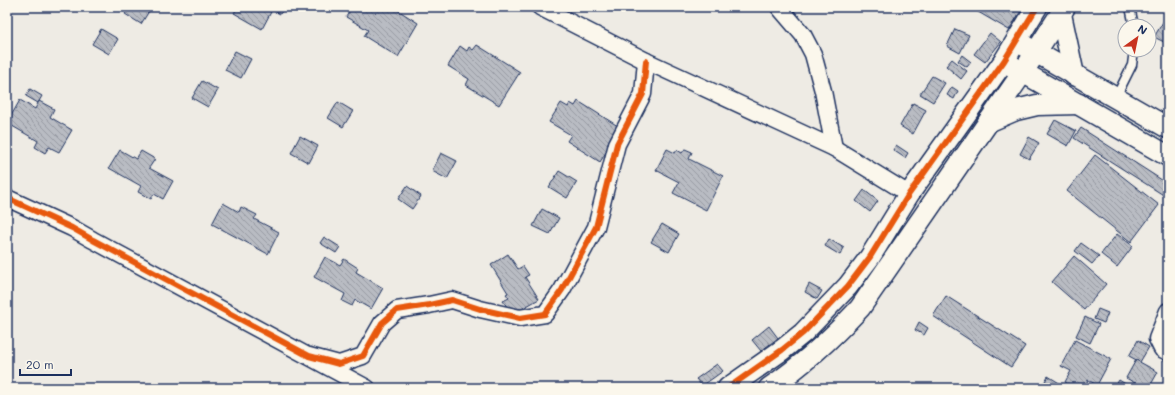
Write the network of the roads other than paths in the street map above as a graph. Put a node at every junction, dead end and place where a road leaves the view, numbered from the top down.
1 (540, 7) edge
2 (779, 7) edge
3 (1037, 7) edge
4 (1130, 7) edge
5 (1063, 10) edge
6 (1132, 18) edge
7 (1016, 41) junction
8 (1036, 52) junction
9 (1133, 58) edge
10 (646, 61) junction
11 (1004, 61) junction
12 (1023, 72) junction
13 (1074, 75) junction
14 (1115, 98) junction
15 (1079, 104) junction
16 (988, 122) junction
17 (1168, 128) edge
18 (834, 148) junction
19 (1168, 156) edge
20 (909, 194) junction
21 (7, 198) edge
22 (1168, 311) edge
23 (1168, 352) edge
24 (309, 356) junction
25 (367, 388) edge
26 (728, 388) edge
27 (769, 388) edge

1 - 10 street
2 - 18 street
3 - 7 street
4 - 6 lane
5 - 8 street
5 - 13 street
7 - 8 street
7 - 11 street
8 - 12 street
8 - 13 street
9 - 14 lane
10 - 18 street
10 - 24 street
11 - 12 street
11 - 20 street
12 - 15 street
12 - 16 street
13 - 14 street
14 - 17 street
15 - 16 street
15 - 19 street
16 - 27 street
18 - 20 street
20 - 26 street
21 - 24 street
22 - 23 street
24 - 25 street

